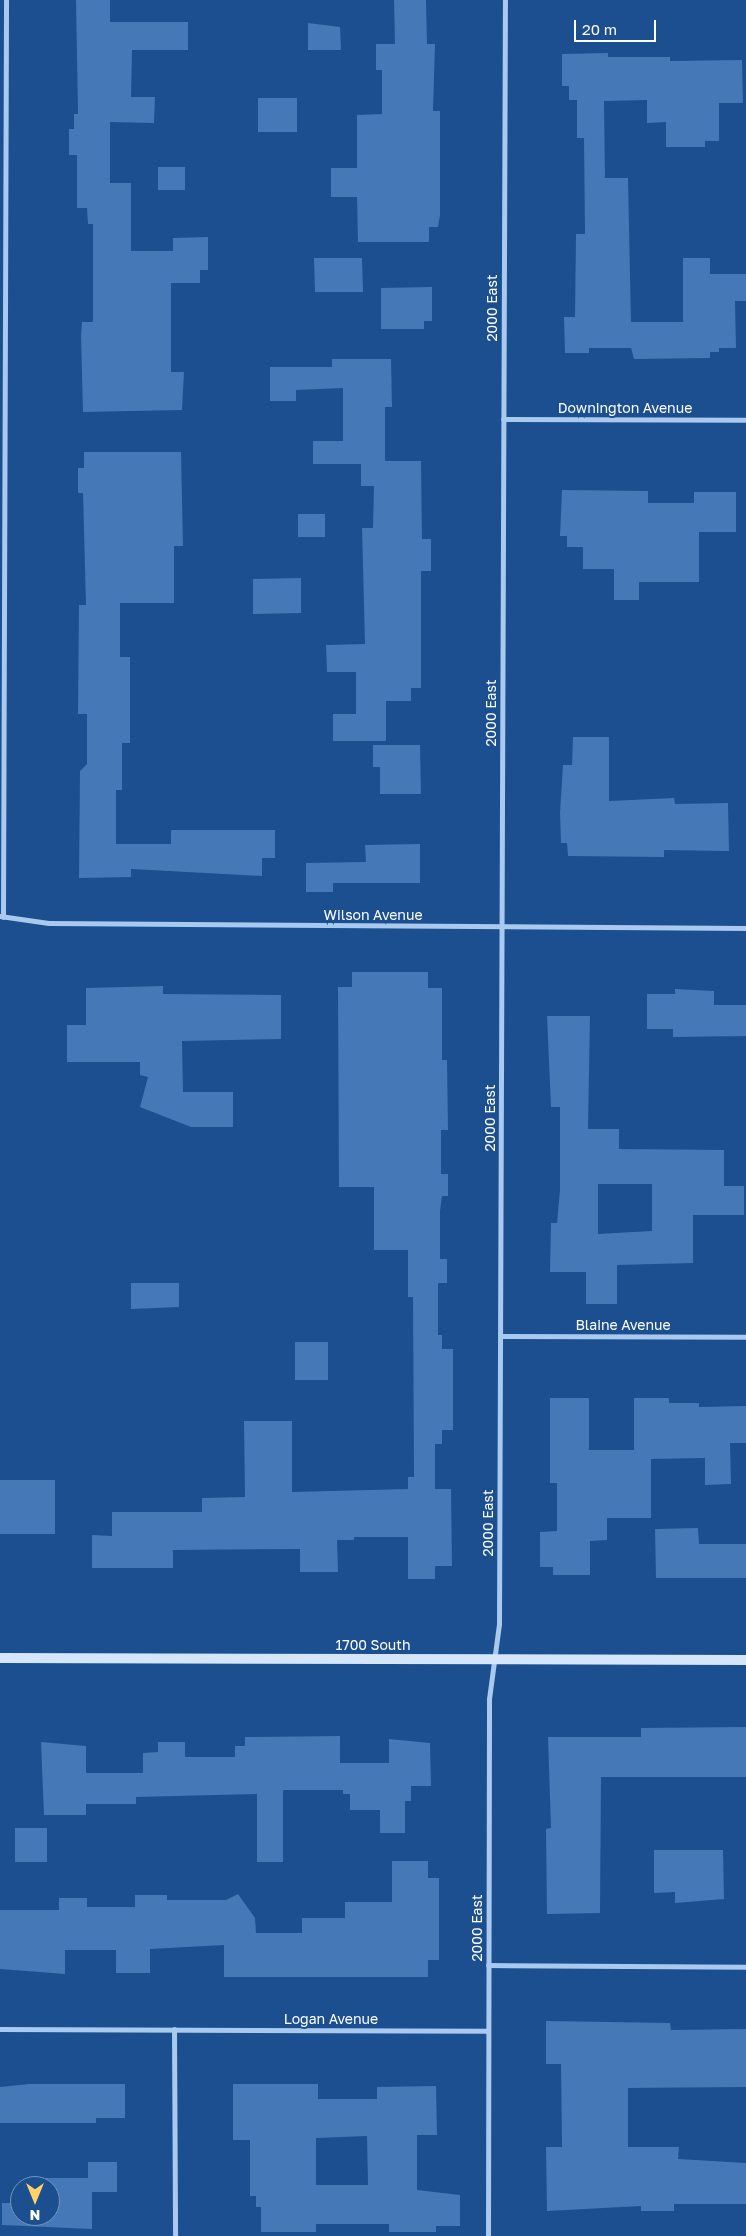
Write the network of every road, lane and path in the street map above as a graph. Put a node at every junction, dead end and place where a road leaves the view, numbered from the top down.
1 (6, 0) edge
2 (505, 0) edge
3 (503, 419) junction
4 (746, 420) edge
5 (2, 916) edge
6 (502, 927) junction
7 (746, 928) edge
8 (500, 1336) junction
9 (746, 1337) edge
10 (0, 1658) edge
11 (492, 1660) junction
12 (746, 1660) edge
13 (488, 1966) junction
14 (746, 1967) edge
15 (0, 2029) edge
16 (174, 2029) junction
17 (488, 2030) junction
18 (175, 2236) edge
19 (488, 2236) edge

1 - 5 street
2 - 3 street, 2000 East
3 - 4 street, Downington Avenue
3 - 6 street, 2000 East
5 - 6 street, Wilson Avenue
6 - 7 street, Wilson Avenue
6 - 8 street, 2000 East
8 - 9 street, Blaine Avenue
8 - 11 street, 2000 East
10 - 11 street, 1700 South
11 - 12 street, 1700 South
11 - 13 street, 2000 East
13 - 14 street
13 - 17 street, 2000 East
15 - 16 street, Logan Avenue
16 - 17 street, Logan Avenue
16 - 18 street
17 - 19 street, 2000 East

